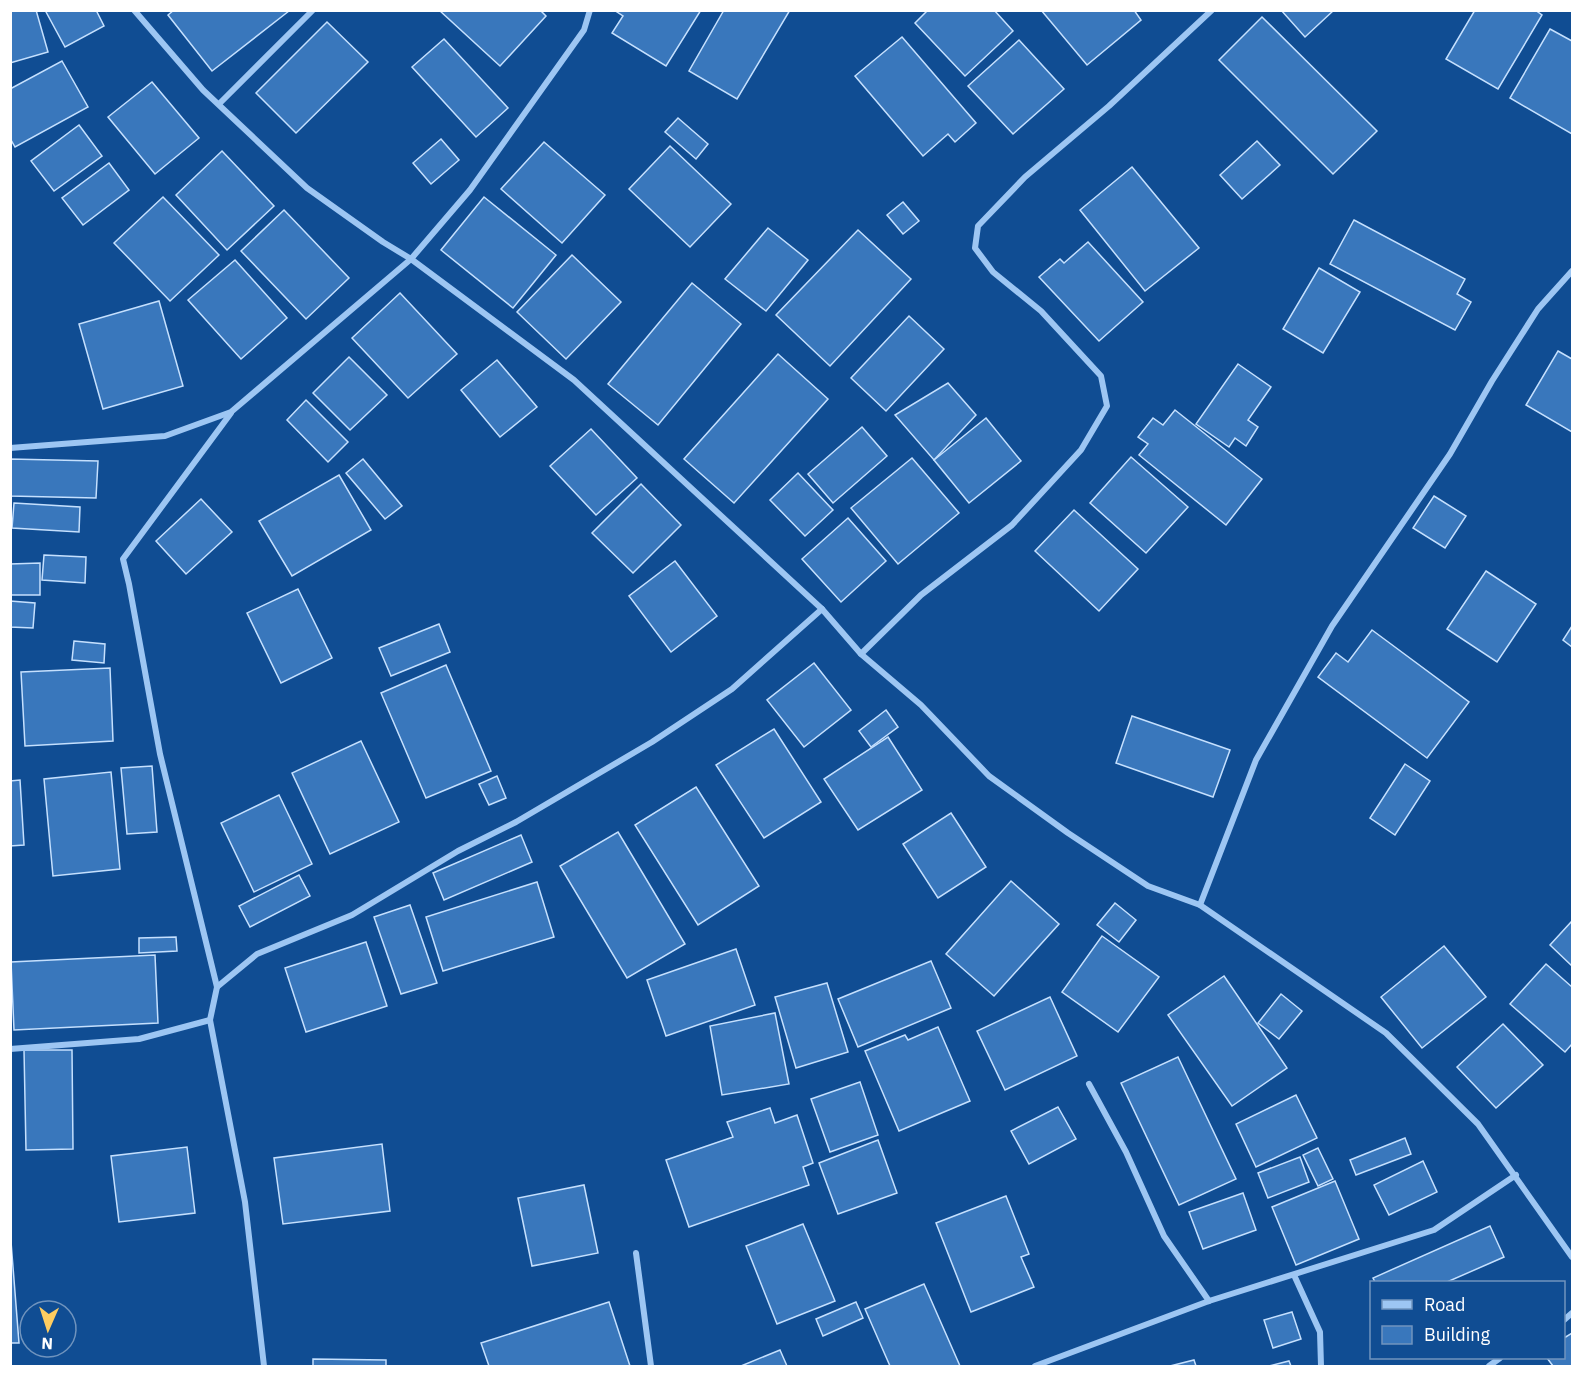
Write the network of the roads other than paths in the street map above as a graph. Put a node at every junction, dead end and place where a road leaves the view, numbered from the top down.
1 (134, 10) edge
2 (313, 10) edge
3 (590, 10) edge
4 (1212, 10) edge
5 (219, 104) junction
6 (411, 259) junction
7 (1572, 271) edge
8 (231, 412) junction
9 (10, 448) edge
10 (822, 609) junction
11 (861, 654) junction
12 (1200, 905) junction
13 (218, 987) junction
14 (210, 1020) junction
15 (10, 1049) edge
16 (1089, 1084) dead end
17 (1516, 1174) junction
18 (636, 1253) dead end
19 (1572, 1257) edge
20 (1294, 1275) junction
21 (1209, 1301) junction
22 (264, 1366) edge
23 (651, 1366) edge
24 (1035, 1366) edge
25 (1322, 1366) edge

1 - 5 street
2 - 5 street
3 - 6 street
4 - 11 street
5 - 6 street
6 - 8 street
6 - 10 street
7 - 12 street
8 - 9 street
8 - 13 street
10 - 11 street
10 - 13 street
11 - 12 street
12 - 17 street
13 - 14 street
14 - 15 street
14 - 22 street
16 - 21 street
17 - 19 street
17 - 20 street
18 - 23 street
20 - 21 street
20 - 25 street
21 - 24 street

